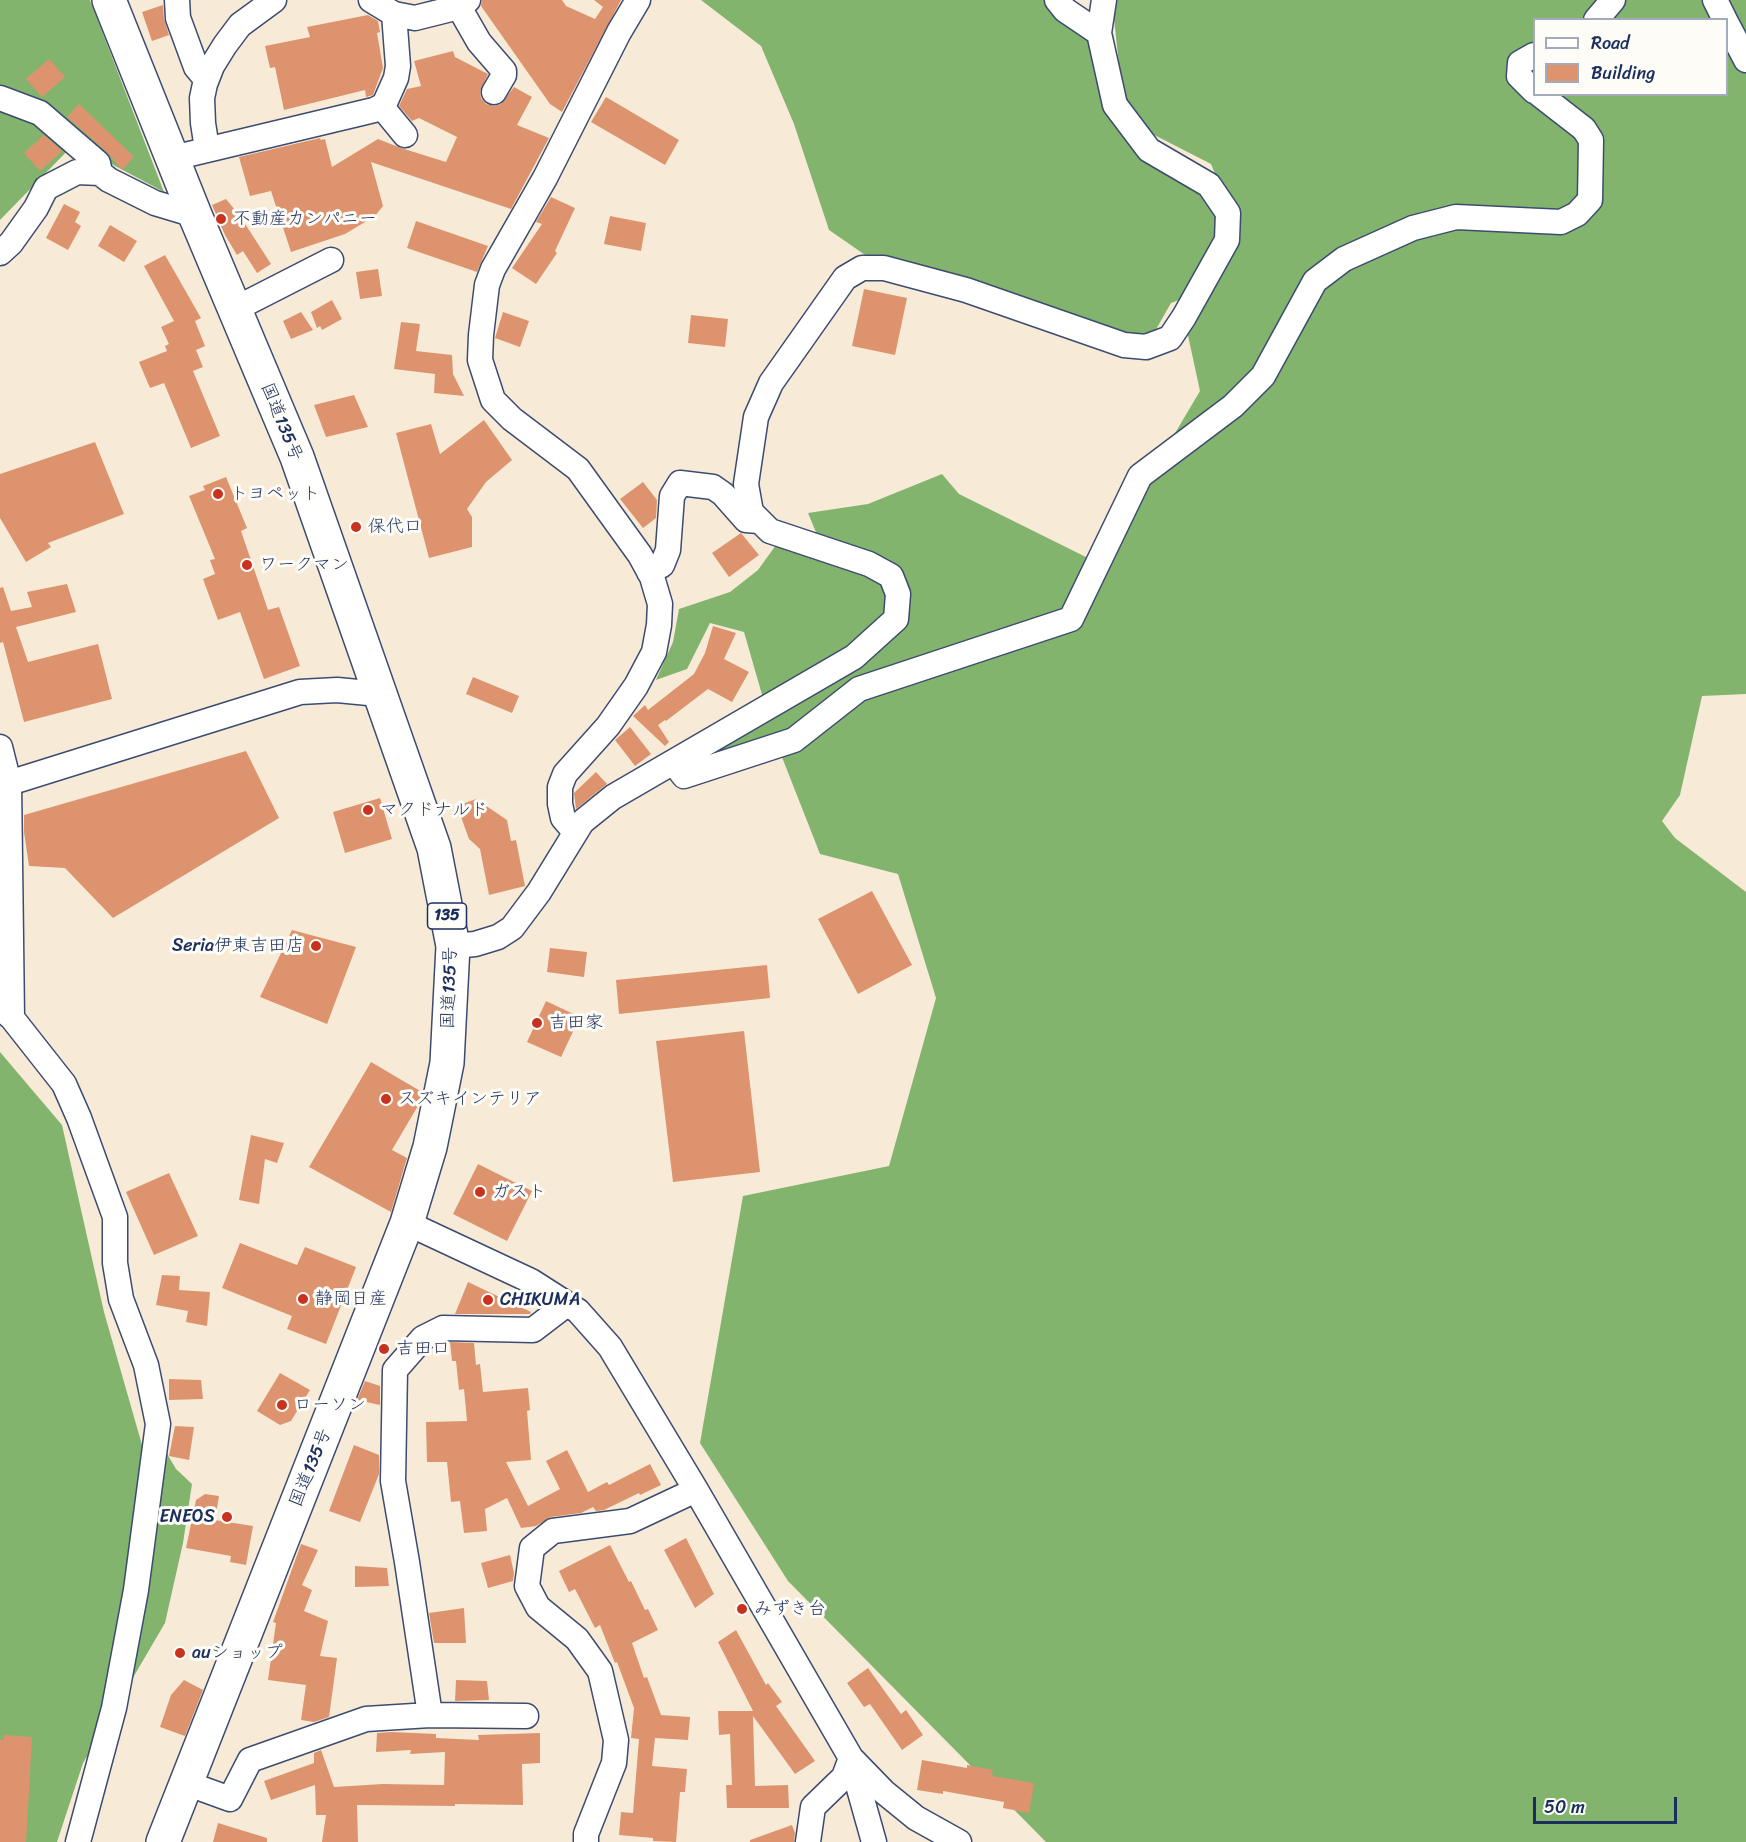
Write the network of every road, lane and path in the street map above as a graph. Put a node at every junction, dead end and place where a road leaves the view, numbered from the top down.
1 (109, 0) edge
2 (177, 0) edge
3 (274, 0) edge
4 (371, 0) edge
5 (638, 0) edge
6 (1057, 0) edge
7 (1104, 0) edge
8 (1613, 0) edge
9 (1715, 0) edge
10 (464, 3) edge
11 (394, 14) junction
12 (1598, 18) edge
13 (1724, 18) edge
14 (1728, 25) edge
15 (1100, 33) junction
16 (1533, 56) edge
17 (1746, 60) edge
18 (207, 79) junction
19 (1533, 90) edge
20 (494, 92) dead end
21 (1542, 96) edge
22 (0, 98) edge
23 (382, 106) junction
24 (405, 135) dead end
25 (207, 149) junction
26 (172, 158) junction
27 (100, 173) junction
28 (195, 215) junction
29 (0, 253) edge
30 (331, 260) dead end
31 (235, 309) junction
32 (761, 522) junction
33 (650, 572) junction
34 (379, 694) junction
35 (0, 747) edge
36 (673, 762) junction
37 (9, 783) junction
38 (575, 832) junction
39 (453, 946) junction
40 (6, 1013) edge
41 (407, 1223) junction
42 (567, 1304) junction
43 (696, 1490) junction
44 (430, 1715) junction
45 (526, 1716) dead end
46 (851, 1758) junction
47 (186, 1783) junction
48 (78, 1842) edge
49 (163, 1842) edge
50 (586, 1842) edge
51 (808, 1842) edge
52 (874, 1842) edge
53 (959, 1842) edge

1 - 26 highway, 国道135号 / 135
2 - 18 street
3 - 18 street
4 - 11 street
5 - 33 street
6 - 15 street
7 - 15 street
8 - 12 street
9 - 13 street
10 - 11 street
10 - 20 street
11 - 23 street
14 - 17 street
15 - 32 street
16 - 19 street
18 - 25 street
21 - 36 street
22 - 27 street
23 - 24 street
23 - 25 street
25 - 26 street
26 - 28 highway, 国道135号 / 135
27 - 28 street
27 - 29 street
28 - 31 highway, 国道135号 / 135
30 - 31 street
31 - 34 highway, 国道135号 / 135
32 - 33 street
32 - 36 street
33 - 38 street
34 - 37 street
34 - 39 highway, 国道135号 / 135
35 - 37 street
36 - 38 street
37 - 40 street
38 - 39 street
39 - 41 highway, 国道135号 / 135
40 - 48 street
41 - 42 street
41 - 47 highway, 国道135号 / 135
42 - 43 street
42 - 44 street
43 - 46 street
43 - 50 street
44 - 45 street
44 - 47 street
46 - 51 street
46 - 52 street
46 - 53 street
47 - 49 highway, 国道135号 / 135

